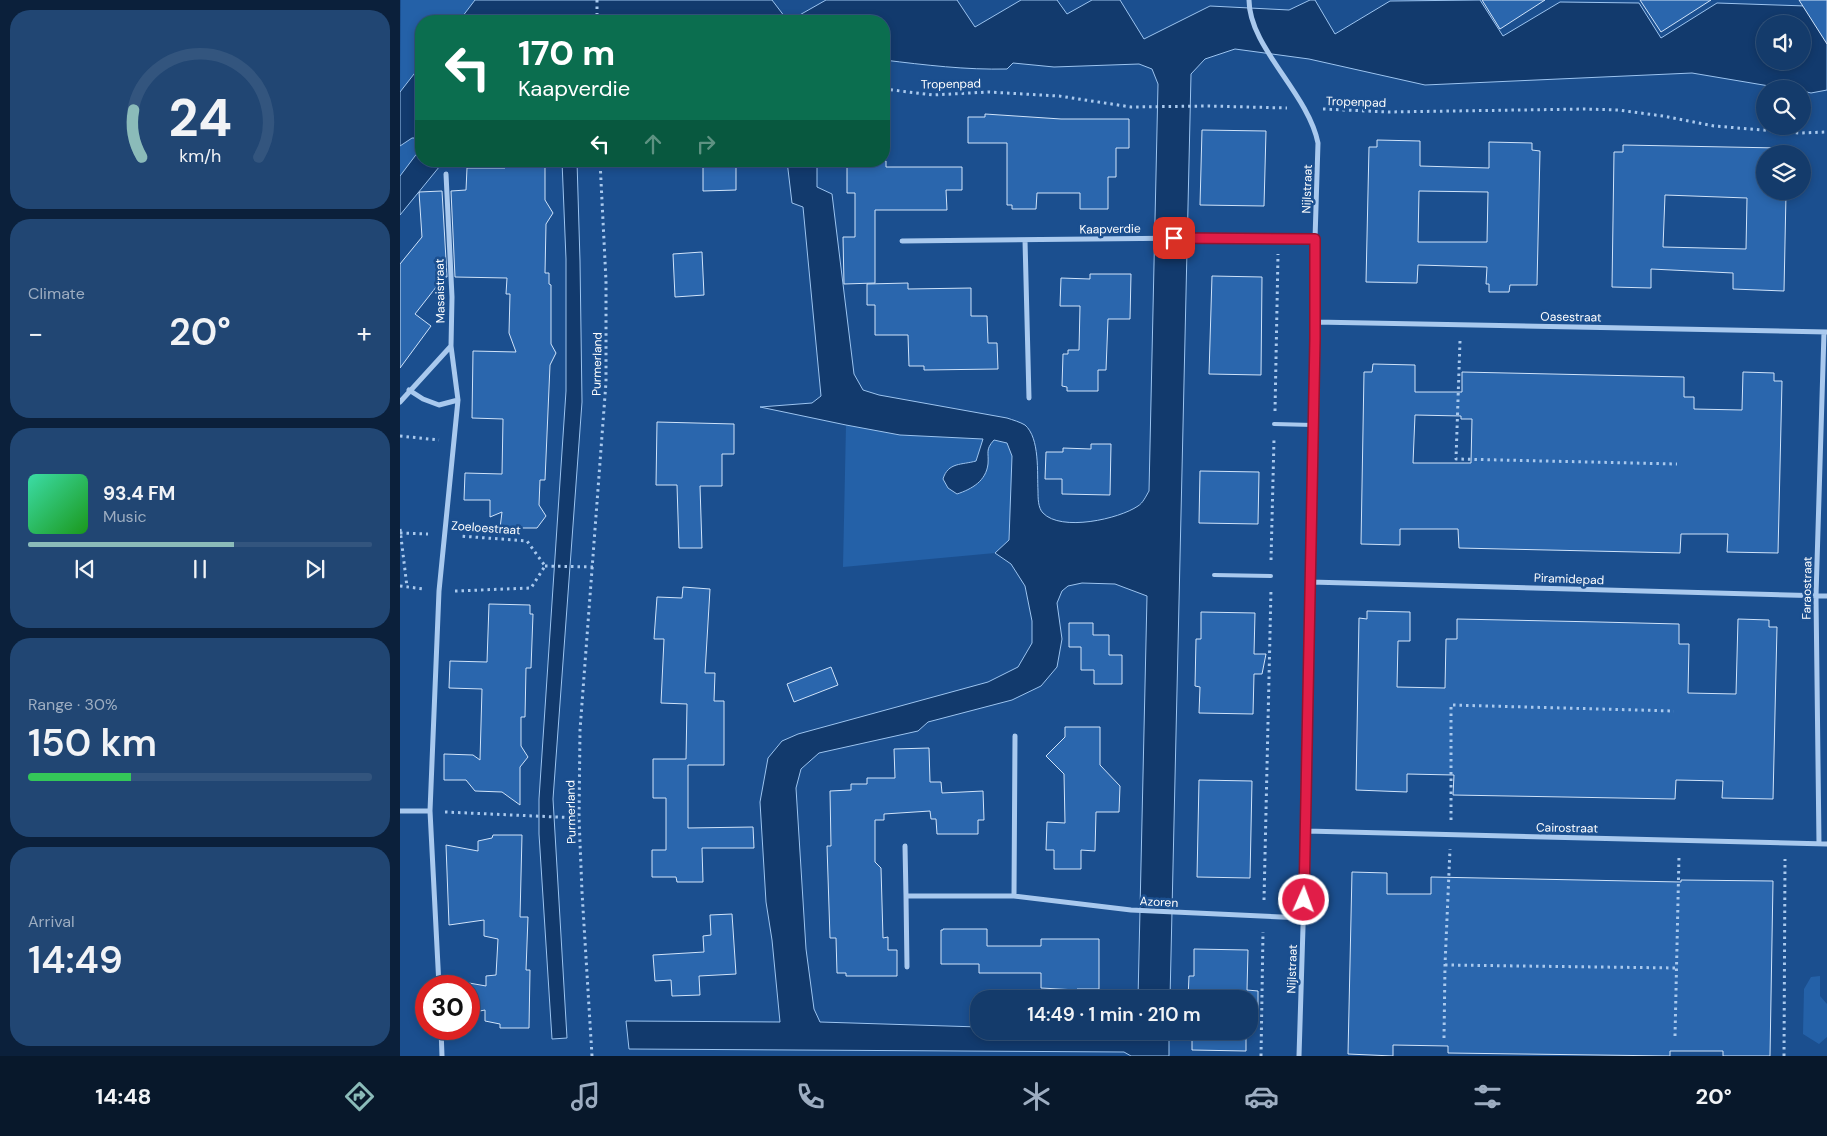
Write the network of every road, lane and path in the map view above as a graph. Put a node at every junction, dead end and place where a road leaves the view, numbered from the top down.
1 (597, 0) edge
2 (1249, 3) edge
3 (597, 15) edge
4 (890, 90) edge
5 (1306, 109) junction
6 (1827, 132) edge
7 (600, 167) edge
8 (446, 174) dead end
9 (1278, 239) junction
10 (1315, 239) junction
11 (1025, 240) junction
12 (902, 241) dead end
13 (1315, 322) junction
14 (1460, 325) junction
15 (1826, 332) edge
16 (451, 346) junction
17 (409, 390) junction
18 (1029, 398) dead end
19 (458, 400) junction
20 (400, 402) edge
21 (1274, 424) junction
22 (1313, 425) junction
23 (400, 436) edge
24 (454, 441) junction
25 (1677, 464) dead end
26 (400, 529) edge
27 (400, 533) edge
28 (445, 535) junction
29 (545, 566) junction
30 (593, 567) junction
31 (1214, 575) dead end
32 (1271, 576) junction
33 (1310, 582) junction
34 (400, 586) edge
35 (407, 587) junction
36 (439, 591) junction
37 (1816, 596) junction
38 (1827, 596) edge
39 (1674, 710) dead end
40 (1016, 736) dead end
41 (400, 811) edge
42 (430, 811) junction
43 (580, 818) junction
44 (1306, 832) junction
45 (1451, 836) junction
46 (1680, 840) junction
47 (1785, 843) junction
48 (1818, 844) junction
49 (1827, 844) edge
50 (905, 846) dead end
51 (906, 896) junction
52 (1014, 896) junction
53 (1264, 916) junction
54 (1304, 918) junction
55 (1445, 965) junction
56 (907, 967) dead end
57 (1676, 968) junction
58 (438, 975) edge
59 (1675, 1036) dead end
60 (1444, 1038) dead end
61 (441, 1040) edge
62 (442, 1056) edge
63 (592, 1056) edge
64 (1260, 1056) edge
65 (1299, 1056) edge
66 (1784, 1056) edge

1 - 3 path
2 - 5 street, Nijlstraat
4 - 5 path, Tropenpad
5 - 6 path, Tropenpad
5 - 10 street, Nijlstraat
7 - 30 path, Purmerland
8 - 16 street, Masaistraat
9 - 10 street, Kaapverdie
9 - 11 street, Kaapverdie
9 - 21 path
10 - 13 street, Nijlstraat
11 - 12 street, Kaapverdie
11 - 18 street
13 - 14 street, Oasestraat
13 - 22 street, Nijlstraat
14 - 15 street, Oasestraat
14 - 25 path
15 - 37 street, Faraostraat
16 - 17 street
16 - 19 street, Zoeloestraat
17 - 19 street
17 - 20 street
19 - 24 street, Zoeloestraat
21 - 22 lane
21 - 32 path
22 - 33 street, Nijlstraat
23 - 24 path
24 - 28 street, Zoeloestraat
26 - 27 path
27 - 28 path
27 - 35 path
28 - 29 path, Zoeloestraat
28 - 36 street, Zoeloestraat
29 - 30 path
29 - 36 path
30 - 43 path, Purmerland
31 - 32 lane
32 - 53 path
33 - 37 street, Piramidepad
33 - 44 street, Nijlstraat
34 - 35 path
35 - 36 path
36 - 42 street, Zoeloestraat
37 - 38 street, Piramidepad
37 - 48 street, Faraostraat
39 - 45 path
40 - 52 street
41 - 42 street
42 - 43 path
42 - 58 street, Zoeloestraat
43 - 63 path, Purmerland
44 - 45 street, Cairostraat
44 - 54 street, Nijlstraat
45 - 46 street, Cairostraat
45 - 55 path
46 - 47 street, Cairostraat
46 - 57 path
47 - 48 street, Cairostraat
47 - 66 path
48 - 49 street, Cairostraat
50 - 51 street
51 - 52 street, Azoren
51 - 56 street
52 - 53 street, Azoren
53 - 54 street, Azoren
53 - 64 path
54 - 65 street, Nijlstraat
55 - 57 path
55 - 60 path
57 - 59 path
61 - 62 street

